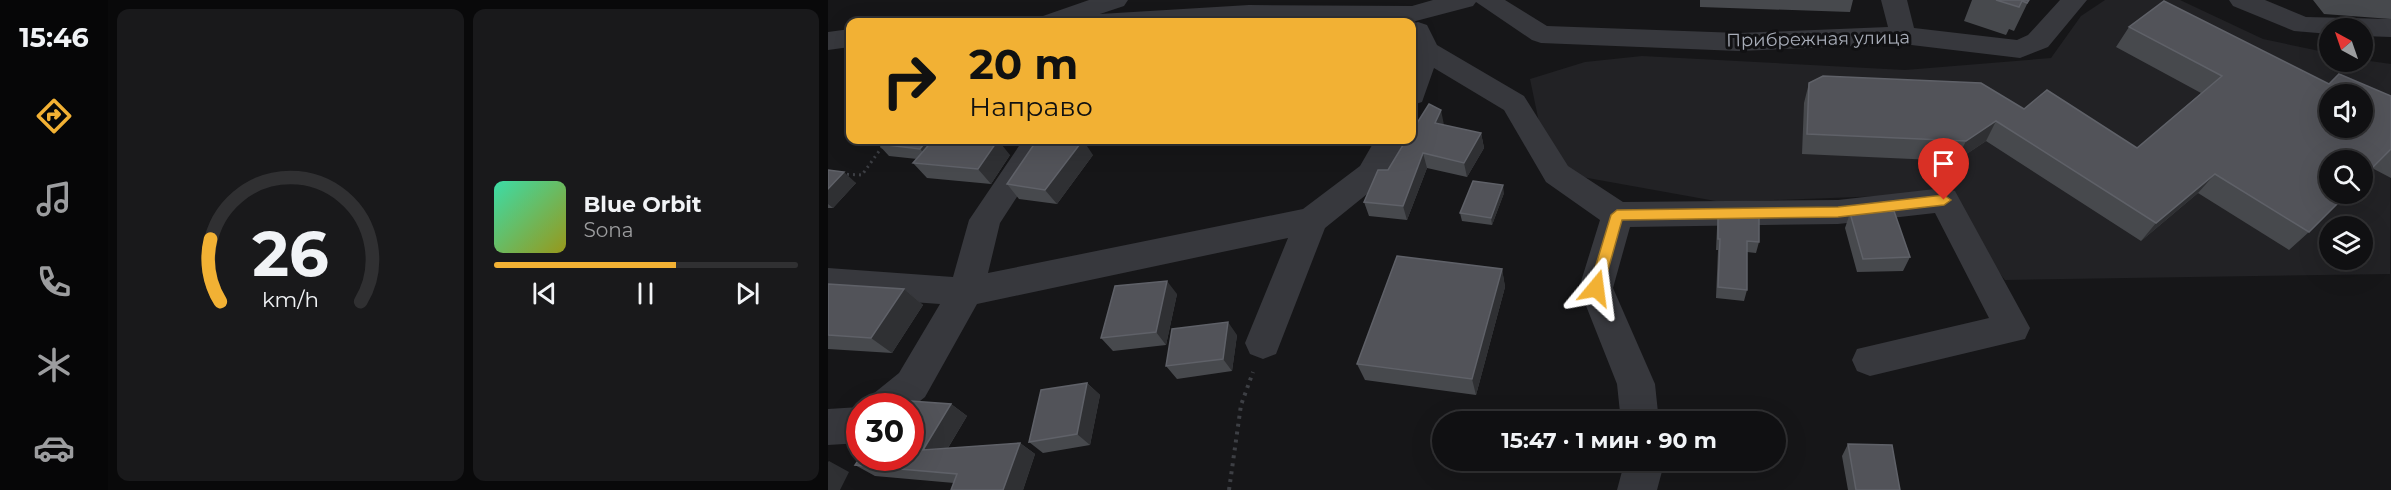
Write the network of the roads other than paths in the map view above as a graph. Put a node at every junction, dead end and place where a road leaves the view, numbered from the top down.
1 (1115, 0) edge
2 (1464, 0) edge
3 (1487, 0) edge
4 (1894, 0) edge
5 (2074, 0) edge
6 (2242, 0) edge
7 (1412, 15) junction
8 (1063, 18) edge
9 (1170, 18) edge
10 (1413, 18) edge
11 (1416, 26) edge
12 (2391, 28) edge
13 (1903, 34) junction
14 (846, 39) edge
15 (828, 41) edge
16 (1425, 50) junction
17 (1416, 81) edge
18 (1036, 144) edge
19 (1388, 144) edge
20 (1617, 215) junction
21 (1312, 220) junction
22 (828, 282) edge
23 (966, 292) junction
24 (1263, 343) road end
25 (1870, 360) dead end
26 (902, 393) edge
27 (1639, 411) edge
28 (846, 426) edge
29 (828, 427) edge

1 - 8 street
2 - 7 street
3 - 13 street, Прибрежная улица
4 - 13 street
5 - 13 street, Прибрежная улица
6 - 12 street
7 - 9 street
7 - 10 street
11 - 16 street
14 - 15 street
16 - 17 street
16 - 20 street
18 - 23 street
19 - 21 street
20 - 25 street
20 - 27 street
21 - 23 street
21 - 24 street
22 - 23 street
23 - 26 street
28 - 29 street

